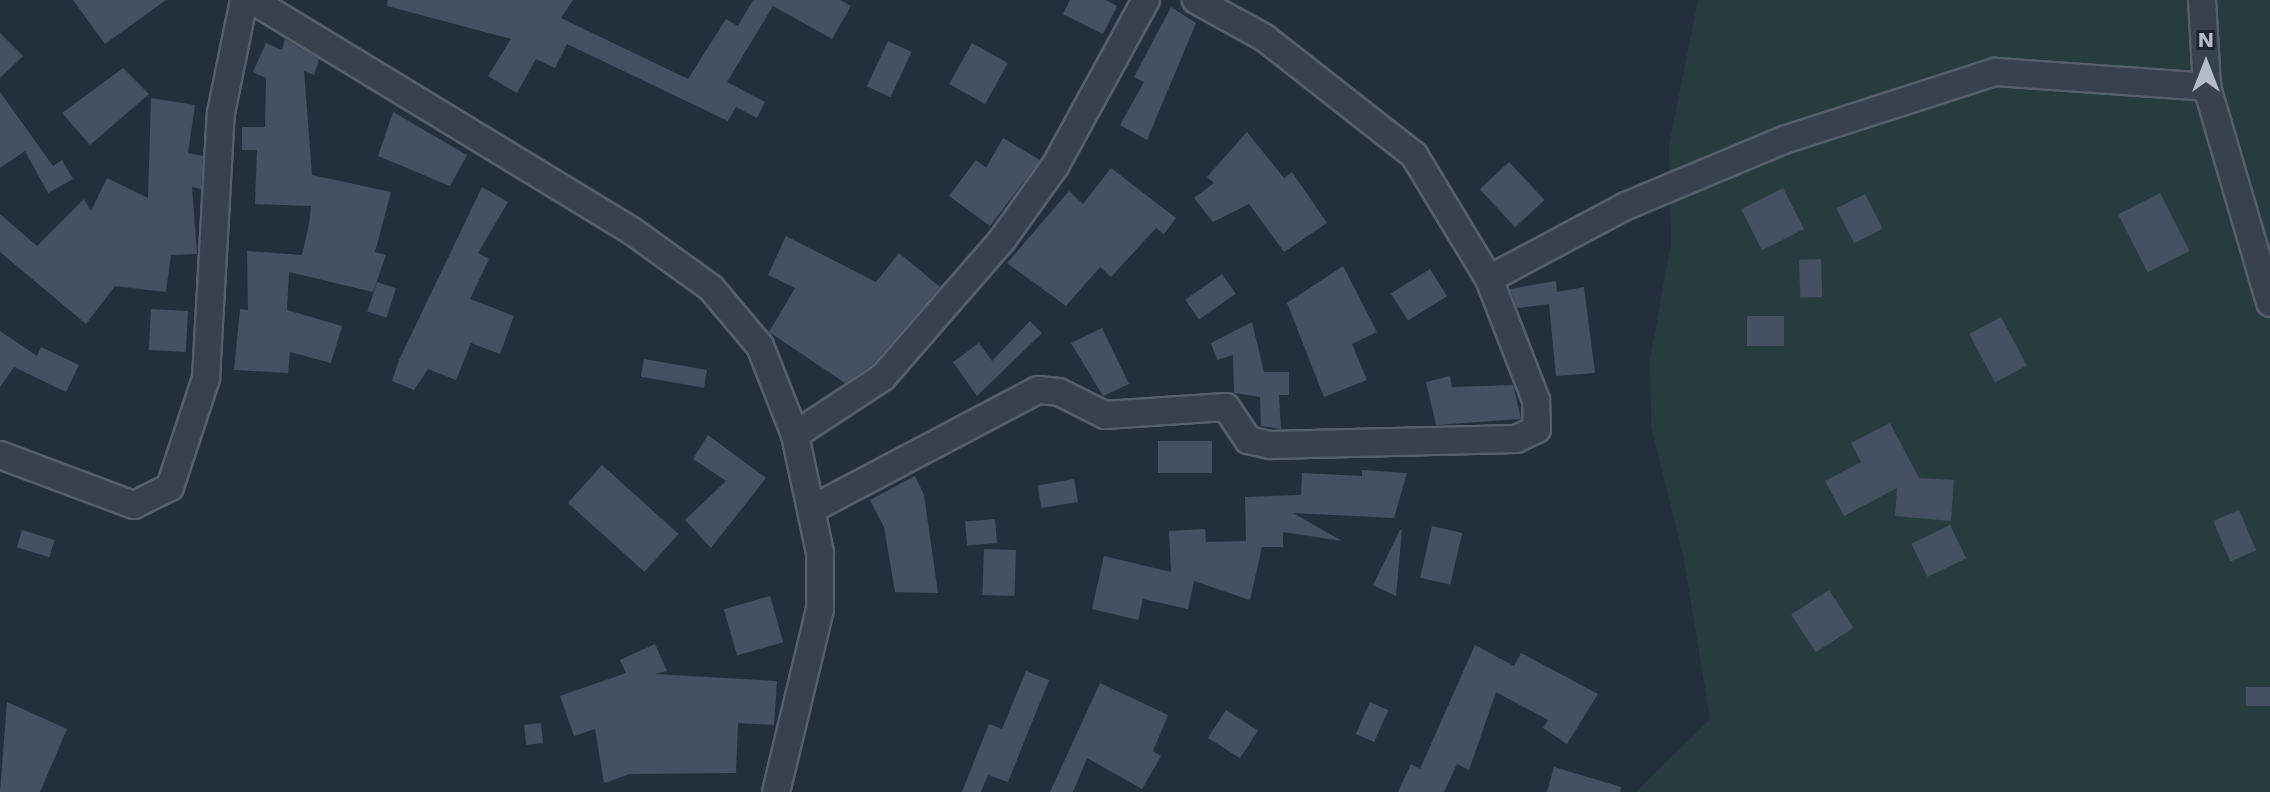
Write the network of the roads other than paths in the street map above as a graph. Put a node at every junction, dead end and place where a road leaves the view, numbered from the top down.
1 (244, 0) edge
2 (252, 0) edge
3 (1146, 0) edge
4 (1196, 0) edge
5 (2202, 0) edge
6 (2207, 87) junction
7 (1489, 279) junction
8 (2270, 303) edge
9 (795, 435) junction
10 (0, 455) edge
11 (814, 508) junction
12 (776, 792) edge

1 - 10 street
2 - 9 street
3 - 9 street
4 - 7 street
5 - 6 street
6 - 7 street
6 - 8 street
7 - 11 street
9 - 11 street
11 - 12 street

